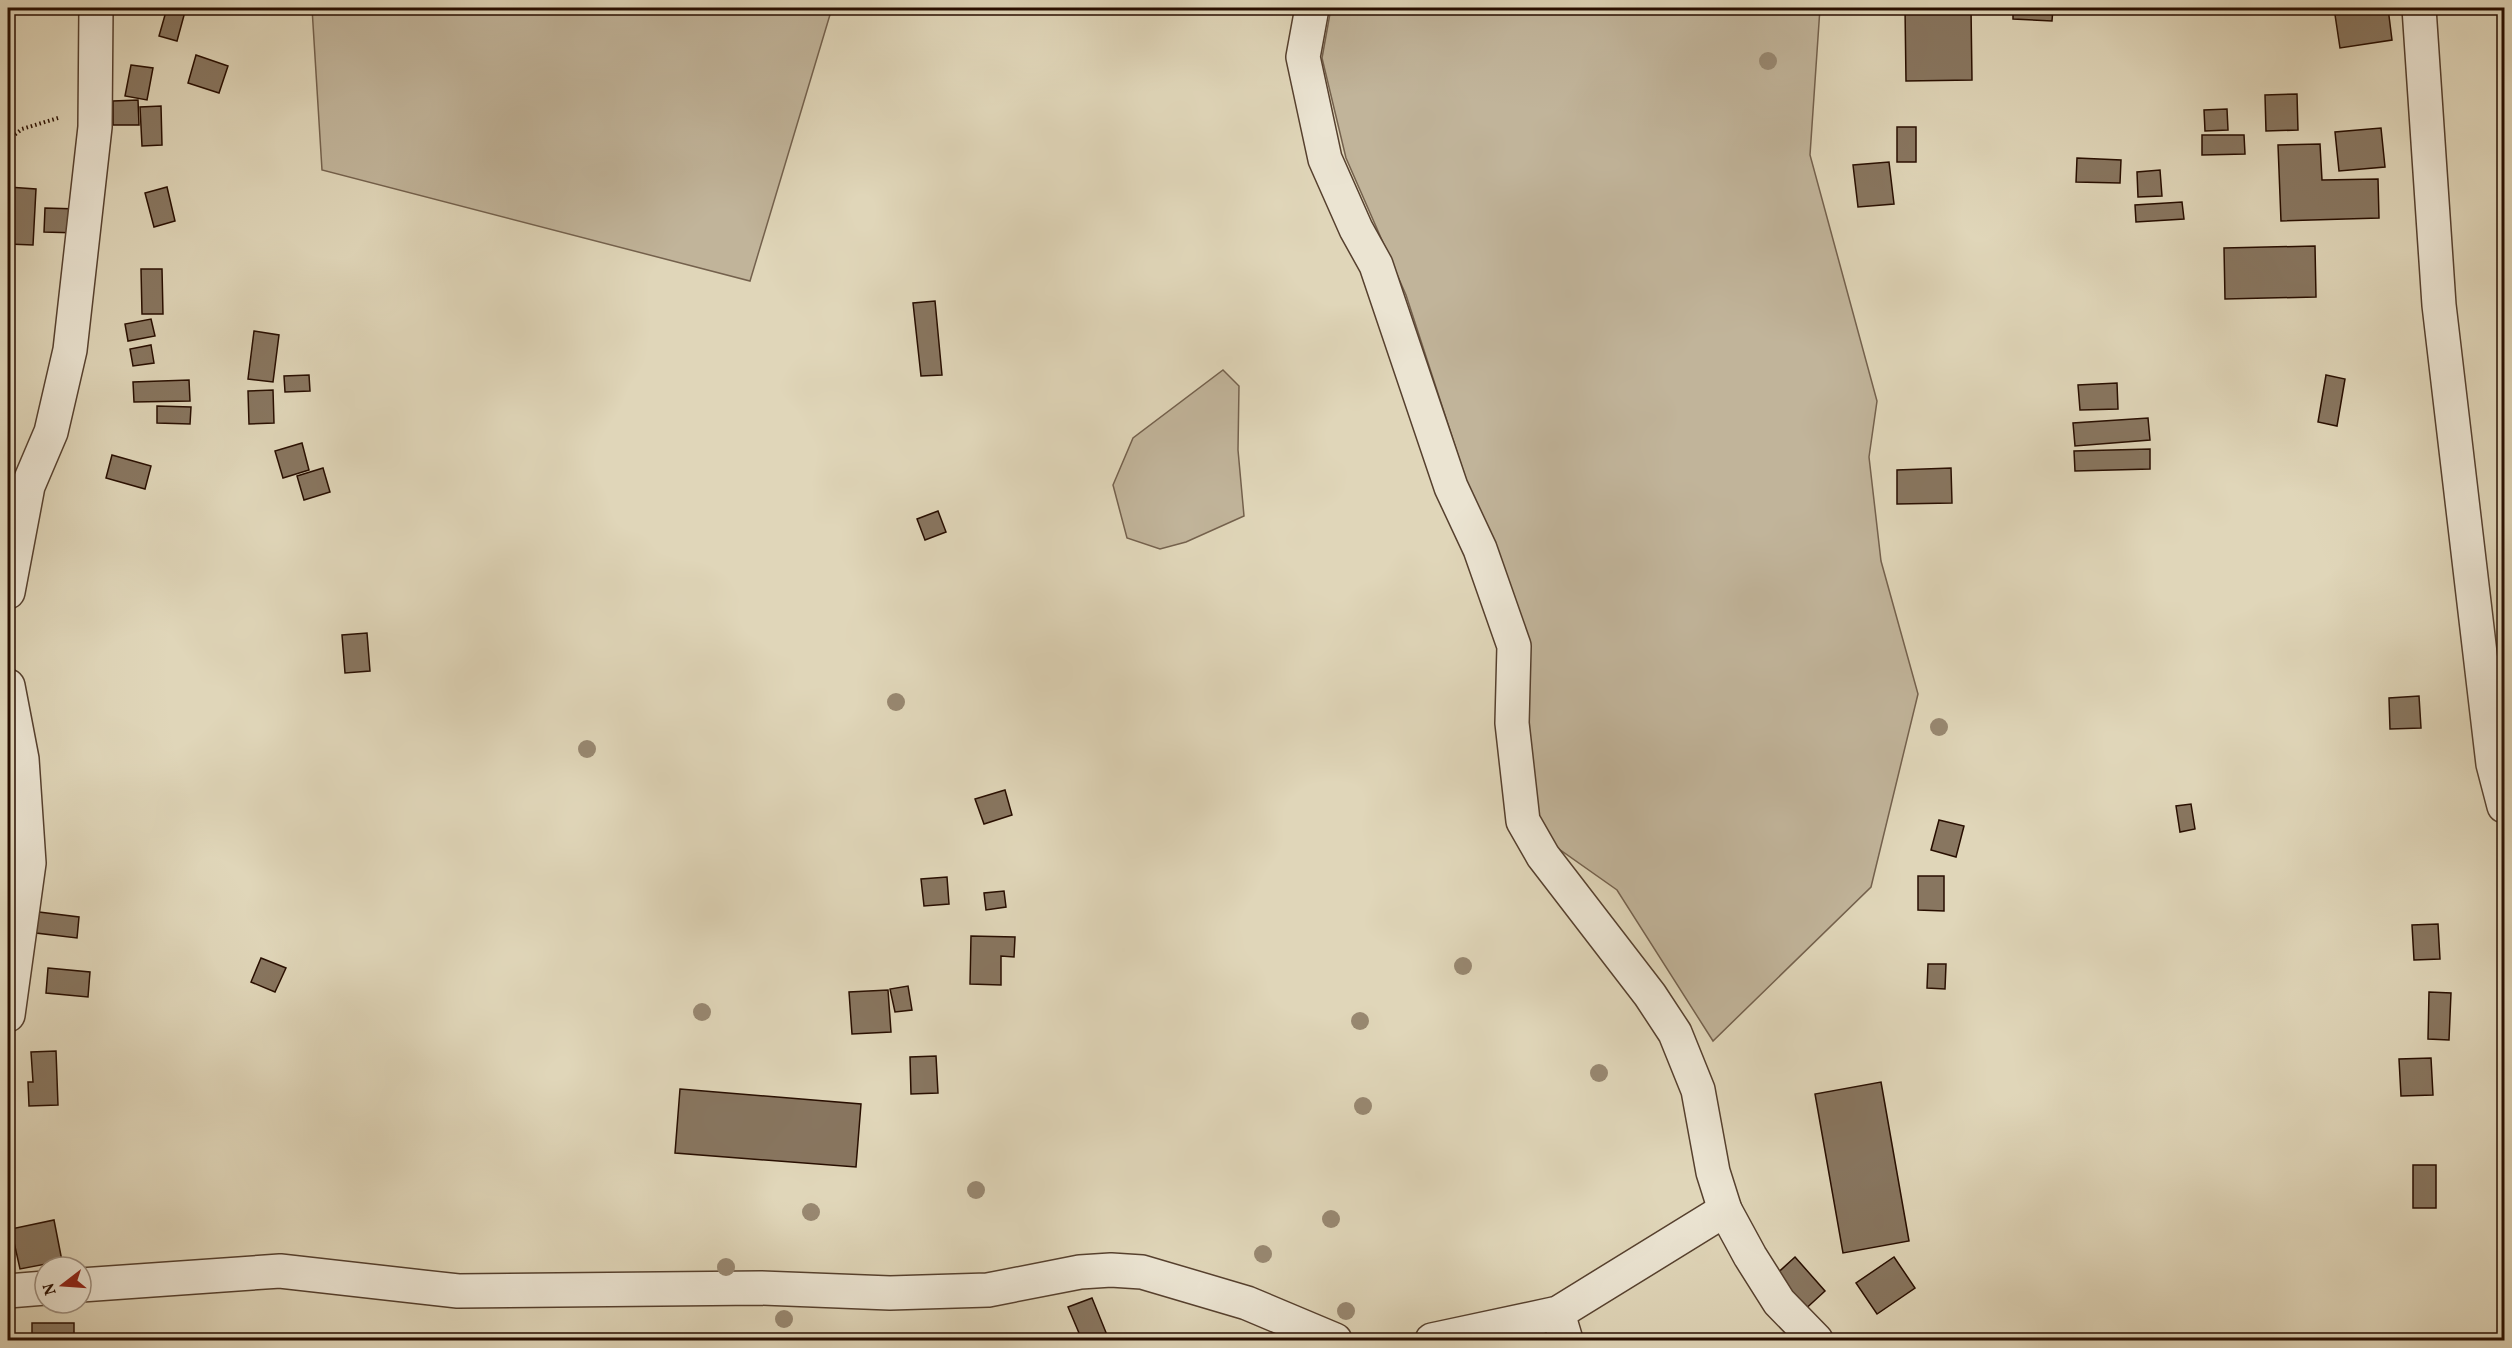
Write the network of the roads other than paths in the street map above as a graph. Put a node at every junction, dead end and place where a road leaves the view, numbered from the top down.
1 (96, 8) edge
2 (1312, 8) edge
3 (2419, 8) edge
4 (8, 592) edge
5 (8, 686) edge
6 (2505, 806) edge
7 (8, 1015) edge
8 (1725, 1210) junction
9 (93, 1284) edge
10 (33, 1289) edge
11 (8, 1291) edge
12 (1562, 1327) edge
13 (1335, 1341) edge
14 (1432, 1341) edge
15 (1816, 1341) edge

1 - 4 street
2 - 8 street
3 - 6 street
5 - 7 street
8 - 12 street
8 - 15 street
9 - 13 street
10 - 11 street
12 - 14 street

